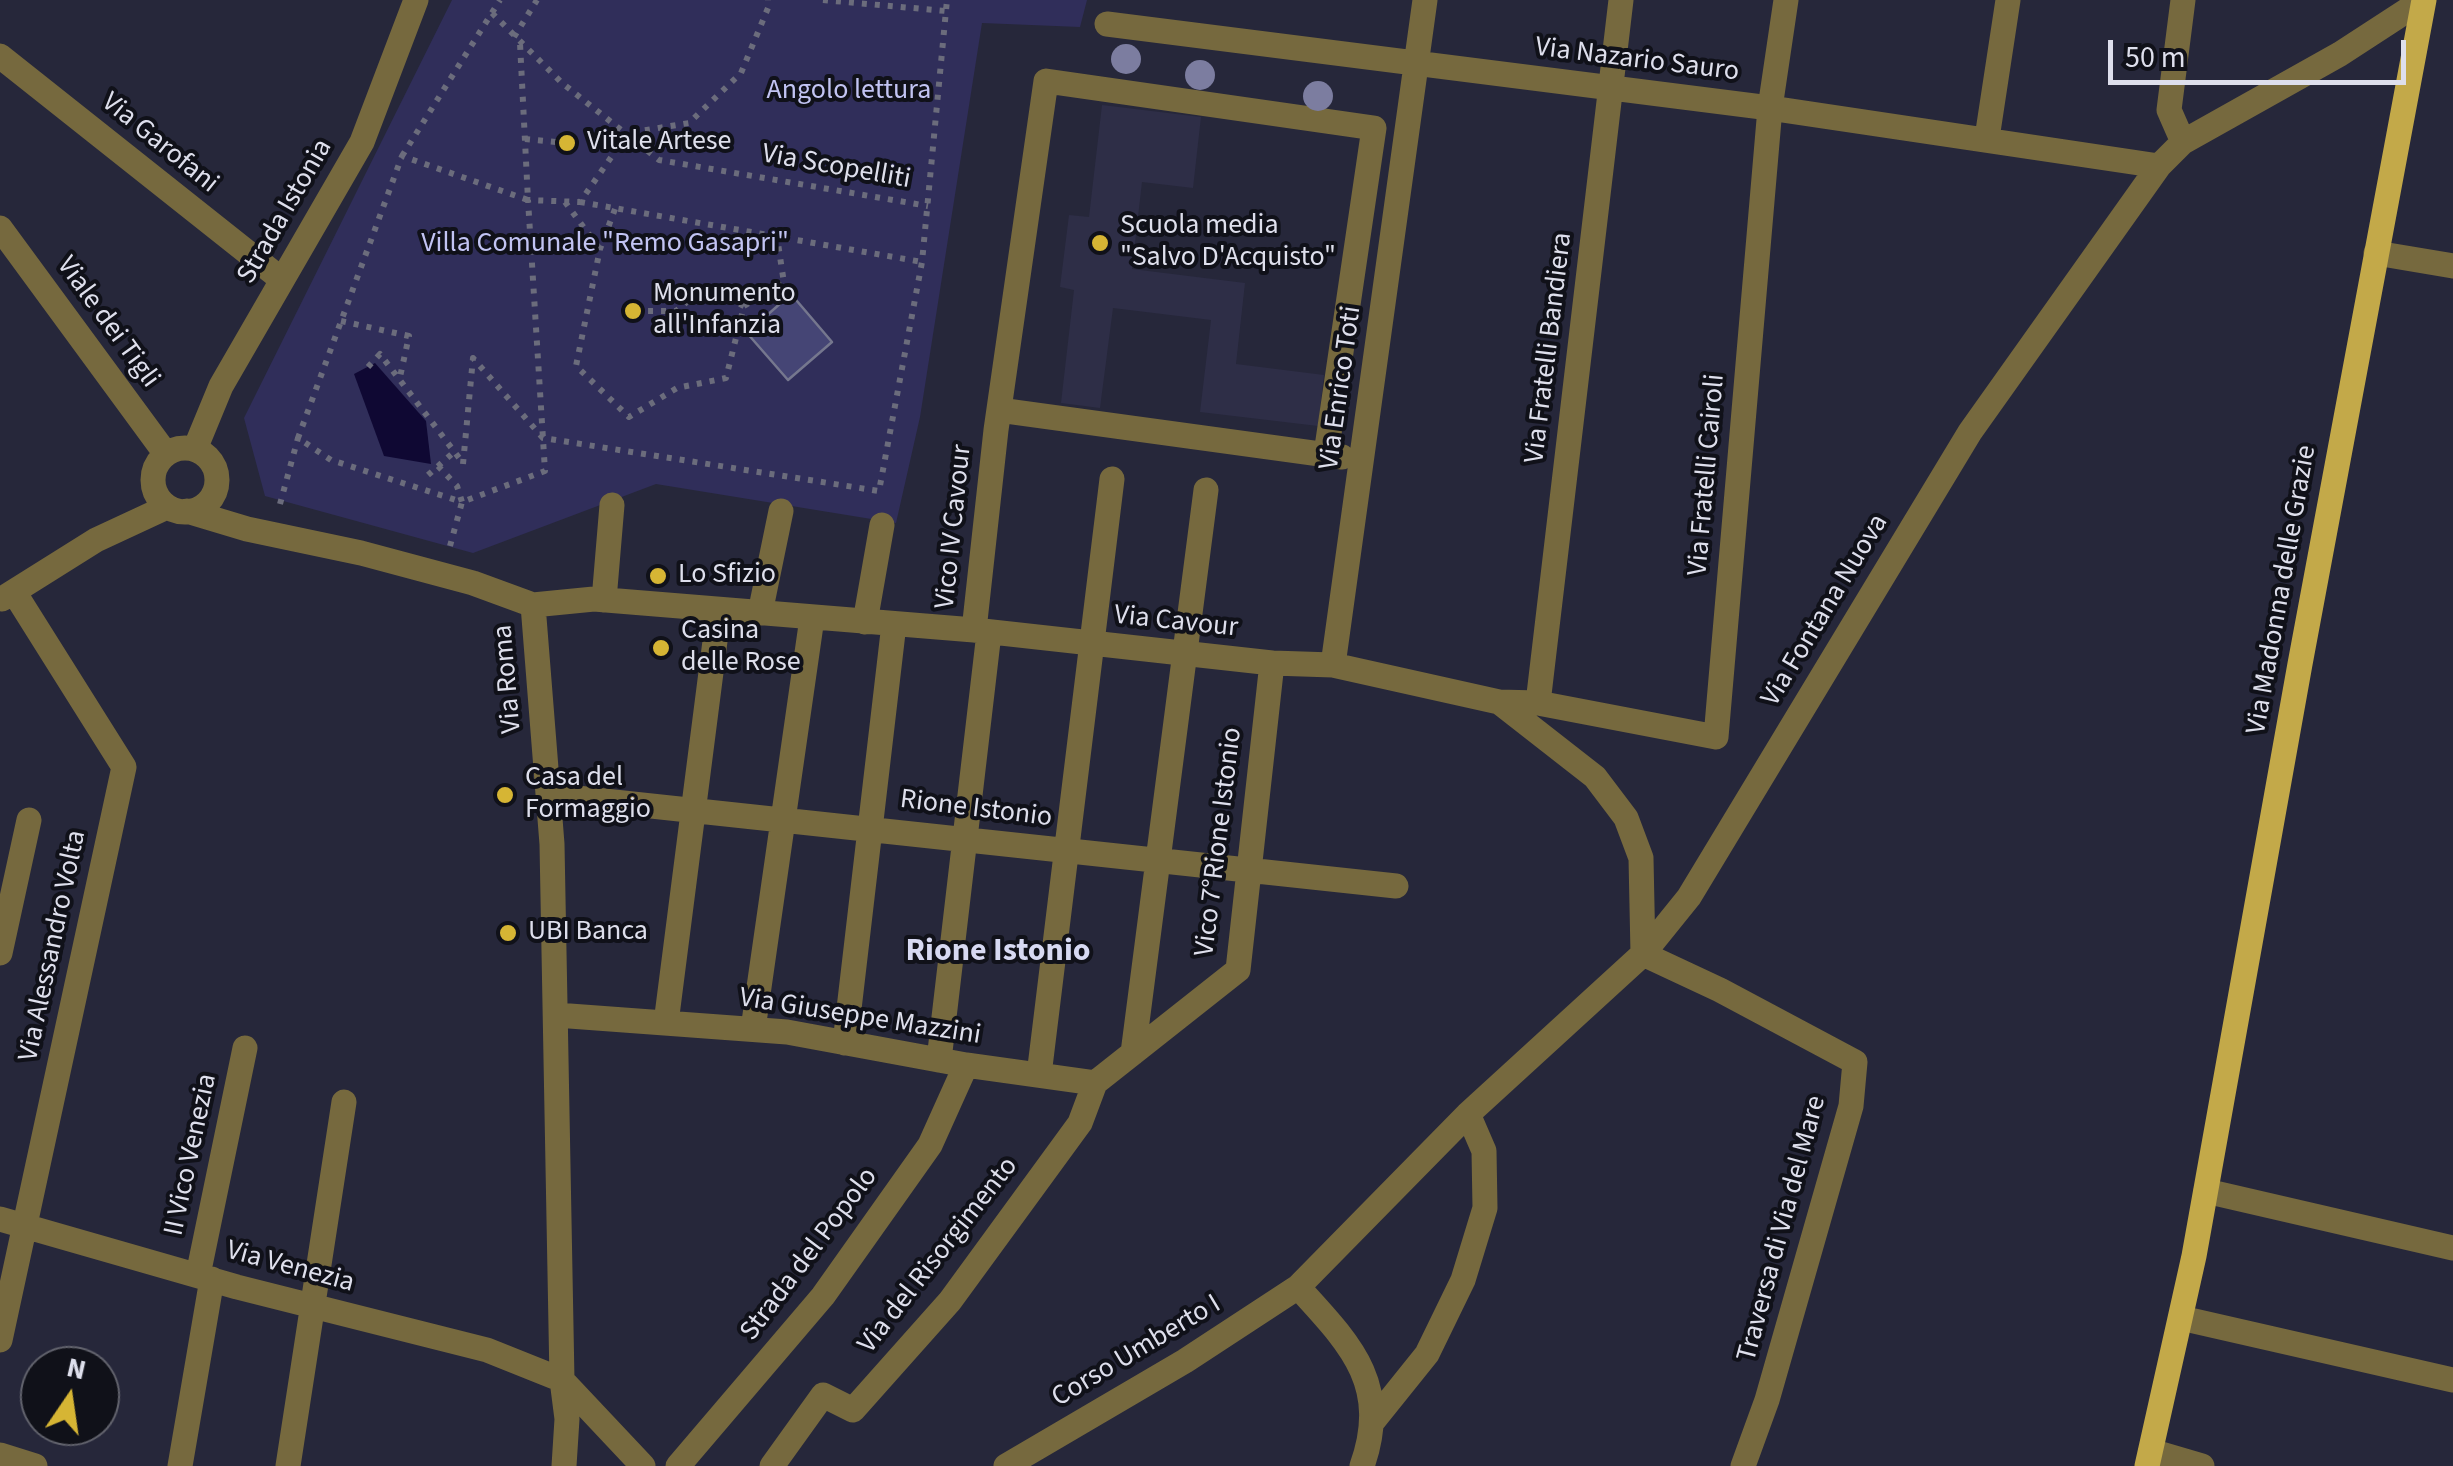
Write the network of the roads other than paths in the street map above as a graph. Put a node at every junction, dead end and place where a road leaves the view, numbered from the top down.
1 (416, 0) edge
2 (1424, 0) edge
3 (1621, 0) edge
4 (1786, 0) edge
5 (2008, 0) edge
6 (2183, 0) edge
7 (2424, 0) edge
8 (1107, 24) dead end
9 (0, 56) edge
10 (1417, 62) junction
11 (1610, 90) junction
12 (1770, 108) junction
13 (1987, 138) junction
14 (2183, 142) junction
15 (2159, 166) junction
16 (0, 228) edge
17 (2376, 253) junction
18 (2453, 266) edge
19 (281, 280) junction
20 (997, 420) junction
21 (194, 449) junction
22 (166, 454) junction
23 (1326, 454) junction
24 (1362, 460) junction
25 (1112, 479) dead end
26 (1206, 490) dead end
27 (612, 505) dead end
28 (177, 509) junction
29 (780, 511) dead end
30 (882, 526) dead end
31 (7, 596) edge
32 (604, 600) junction
33 (533, 605) junction
34 (718, 610) junction
35 (760, 613) junction
36 (812, 618) junction
37 (865, 622) junction
38 (894, 624) junction
39 (982, 632) junction
40 (1092, 644) junction
41 (1186, 654) junction
42 (1272, 663) junction
43 (1333, 665) junction
44 (1499, 702) junction
45 (1538, 702) junction
46 (549, 794) junction
47 (694, 810) junction
48 (785, 819) junction
49 (29, 820) dead end
50 (872, 828) junction
51 (965, 839) junction
52 (1065, 851) junction
53 (1156, 861) junction
54 (1249, 870) junction
55 (1396, 886) dead end
56 (0, 953) edge
57 (1643, 954) junction
58 (556, 1015) junction
59 (666, 1023) junction
60 (754, 1030) junction
61 (845, 1042) junction
62 (245, 1048) dead end
63 (1133, 1053) junction
64 (939, 1060) junction
65 (966, 1065) junction
66 (1039, 1075) junction
67 (1095, 1082) junction
68 (344, 1102) dead end
69 (1468, 1114) junction
70 (2206, 1191) junction
71 (12, 1222) edge
72 (2453, 1248) edge
73 (205, 1277) junction
74 (1298, 1286) junction
75 (314, 1306) junction
76 (2181, 1318) junction
77 (0, 1340) edge
78 (562, 1380) junction
79 (2453, 1380) edge
80 (1374, 1420) junction
81 (0, 1455) edge
82 (2149, 1458) edge
83 (34, 1466) edge
84 (180, 1466) edge
85 (288, 1466) edge
86 (564, 1466) edge
87 (643, 1466) edge
88 (678, 1466) edge
89 (772, 1466) edge
90 (1006, 1466) edge
91 (1362, 1466) edge
92 (1743, 1466) edge
93 (2202, 1466) edge

1 - 19 street, Strada Istonia
2 - 10 street, Via Enrico Toti
3 - 11 street, Via Fratelli Bandiera
4 - 12 street, Via Fratelli Cairoli
5 - 13 street
6 - 14 street
7 - 14 street, Via Fontana Nuova
7 - 17 main road, Via Madonna delle Grazie
8 - 10 street, Via Nazario Sauro
9 - 19 street, Via Garofani
10 - 11 street, Via Nazario Sauro
10 - 24 street, Via Enrico Toti
11 - 12 street, Via Nazario Sauro
11 - 45 street, Via Fratelli Bandiera
12 - 13 street, Via Nazario Sauro
12 - 45 street, Via Fratelli Cairoli
13 - 15 street, Via Nazario Sauro
14 - 15 street, Via Fontana Nuova
15 - 57 street, Via Fontana Nuova
16 - 22 street, Viale dei Tigli
17 - 18 street
17 - 70 main road, Via Madonna delle Grazie
19 - 21 street, Strada Istonia
20 - 23 street
20 - 23 street, Vico IV Cavour
20 - 39 street, Vico IV Cavour
21 - 22 street
21 - 28 street
22 - 28 street
23 - 24 street
24 - 43 street, Via Enrico Toti
25 - 40 street
26 - 41 street
27 - 32 street
28 - 31 street
28 - 33 street, Via Roma
29 - 35 street
30 - 37 street
31 - 71 street, Via Alessandro Volta
32 - 33 street, Via Cavour
32 - 34 street, Via Cavour
33 - 46 street, Via Roma
34 - 35 street, Via Cavour
34 - 47 street
35 - 36 street, Via Cavour
36 - 37 street, Via Cavour
36 - 48 street
37 - 38 street, Via Cavour
38 - 39 street, Via Cavour
38 - 50 street
39 - 40 street, Via Cavour
39 - 51 street, Vico IV Cavour
40 - 41 street, Via Cavour
40 - 52 street
41 - 42 street, Via Cavour
41 - 53 street
42 - 43 street, Via Cavour
42 - 54 street, Vico 7°Rione Istonio
43 - 44 street, Via Cavour
44 - 45 street, Via Fratelli Cairoli
44 - 57 street, Via Cavour
46 - 47 street, Rione Istonio
46 - 58 street, Via Roma
47 - 48 street, Rione Istonio
47 - 59 street
48 - 50 street, Rione Istonio
48 - 60 street
49 - 56 street
50 - 51 street, Rione Istonio
50 - 61 street
51 - 52 street, Rione Istonio
51 - 64 street, Vico IV Cavour
52 - 53 street, Rione Istonio
52 - 66 street
53 - 54 street, Rione Istonio
53 - 63 street
54 - 55 street, Rione Istonio
54 - 63 street, Vico 7°Rione Istonio
57 - 69 street, Via Fontana Nuova
57 - 92 street, Traversa di Via del Mare
58 - 59 street, Via Giuseppe Mazzini
58 - 78 street, Via Roma
59 - 60 street, Via Giuseppe Mazzini
60 - 61 street, Via Giuseppe Mazzini
61 - 64 street, Via Giuseppe Mazzini
62 - 73 street, II Vico Venezia
63 - 67 street, Vico 7°Rione Istonio
64 - 65 street, Via Giuseppe Mazzini
65 - 66 street, Via Giuseppe Mazzini
65 - 88 street, Strada del Popolo
66 - 67 street, Via Giuseppe Mazzini
67 - 89 street, Via del Risorgimento
68 - 75 street
69 - 74 street, Via Fontana Nuova
69 - 80 street
70 - 72 street
70 - 76 main road, Via Madonna delle Grazie
71 - 73 street, Via Venezia
71 - 77 street, Via Alessandro Volta
73 - 75 street, Via Venezia
73 - 84 street, II Vico Venezia
74 - 80 street
74 - 90 street, Corso Umberto I
75 - 78 street, Via Venezia
75 - 85 street
76 - 79 street
76 - 82 main road, Via Madonna delle Grazie
78 - 86 street, Via Roma
78 - 87 street
80 - 91 street
81 - 83 street
82 - 93 street, Via Madonna delle Grazie

